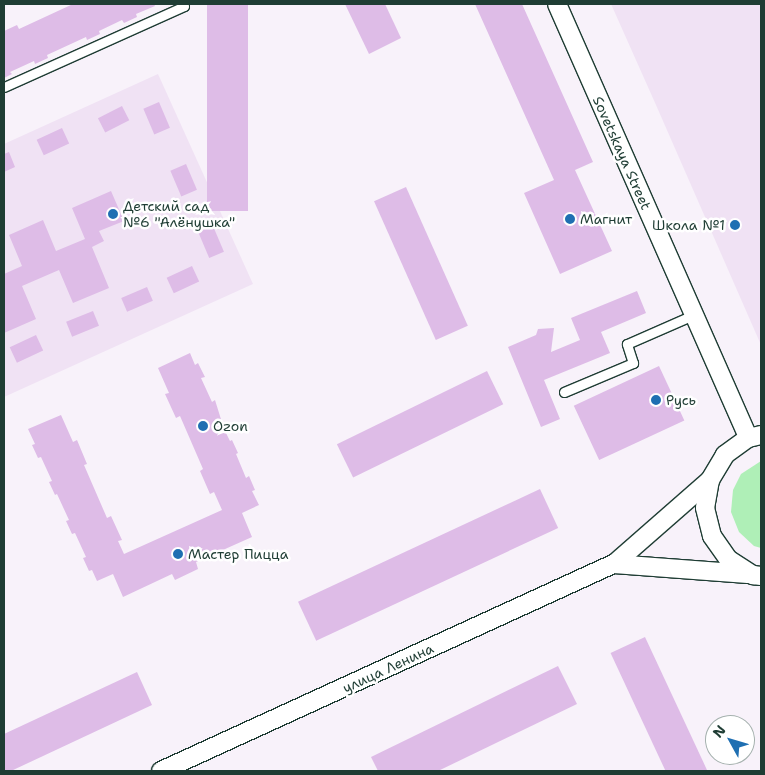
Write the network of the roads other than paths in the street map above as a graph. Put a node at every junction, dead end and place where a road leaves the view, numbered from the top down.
1 (183, 4) edge
2 (557, 4) edge
3 (4, 86) edge
4 (693, 316) junction
5 (564, 392) dead end
6 (755, 437) edge
7 (710, 480) junction
8 (614, 564) junction
9 (757, 575) edge
10 (161, 771) edge

1 - 3 lane
2 - 4 street, Sovetskaya Street
4 - 5 lane
4 - 6 street, Sovetskaya Street
6 - 7 street
7 - 8 street
7 - 9 street
8 - 9 street
8 - 10 street, улица Ленина

